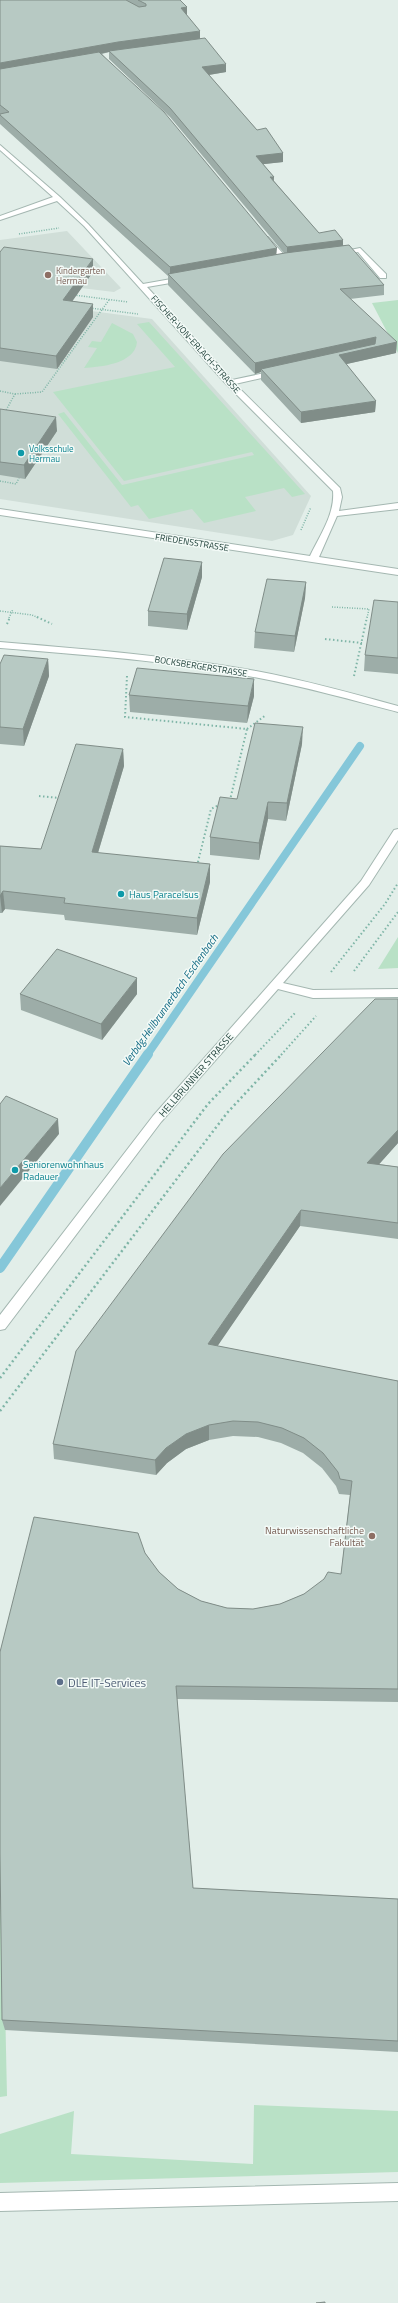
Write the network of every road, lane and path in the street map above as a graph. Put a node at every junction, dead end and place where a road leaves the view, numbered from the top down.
1 (0, 147) edge
2 (58, 198) junction
3 (0, 218) edge
4 (86, 225) junction
5 (259, 229) edge
6 (14, 235) dead end
7 (330, 254) edge
8 (284, 260) edge
9 (195, 276) edge
10 (382, 276) dead end
11 (143, 286) junction
12 (69, 295) edge
13 (109, 300) junction
14 (132, 303) dead end
15 (86, 307) edge
16 (102, 309) junction
17 (168, 313) junction
18 (282, 371) edge
19 (230, 383) junction
20 (0, 391) edge
21 (15, 394) junction
22 (3, 416) edge
23 (19, 478) edge
24 (0, 481) edge
25 (398, 506) edge
26 (0, 512) edge
27 (333, 514) junction
28 (314, 560) junction
29 (385, 571) junction
30 (398, 572) edge
31 (398, 575) edge
32 (332, 606) dead end
33 (13, 609) dead end
34 (0, 612) edge
35 (11, 613) junction
36 (52, 624) dead end
37 (5, 630) dead end
38 (325, 639) dead end
39 (362, 643) junction
40 (0, 645) edge
41 (131, 656) junction
42 (345, 694) junction
43 (398, 709) edge
44 (266, 714) dead end
45 (247, 729) junction
46 (61, 791) edge
47 (39, 796) dead end
48 (59, 798) junction
49 (57, 805) edge
50 (398, 832) edge
51 (196, 868) edge
52 (398, 883) edge
53 (398, 912) edge
54 (275, 985) junction
55 (337, 993) junction
56 (398, 993) edge
57 (313, 994) junction
58 (0, 1325) edge
59 (0, 1378) edge
60 (0, 1411) edge
61 (398, 2192) edge
62 (0, 2202) edge

1 - 2 street, FISCHER-VON-ERLACH-STRASSE
2 - 3 street
2 - 4 street, FISCHER-VON-ERLACH-STRASSE
4 - 6 path
4 - 11 street, FISCHER-VON-ERLACH-STRASSE
5 - 8 street
7 - 10 street
9 - 11 street
11 - 17 street, FISCHER-VON-ERLACH-STRASSE
12 - 13 path
13 - 14 path
13 - 16 path
15 - 16 path
16 - 17 path
16 - 21 path
17 - 19 street, FISCHER-VON-ERLACH-STRASSE
18 - 19 street
19 - 27 street, FISCHER-VON-ERLACH-STRASSE
20 - 21 path
21 - 22 path
23 - 24 path
25 - 27 street
26 - 28 street, FRIEDENSSTRASSE
27 - 28 street, FISCHER-VON-ERLACH-STRASSE
28 - 29 street, FRIEDENSSTRASSE
29 - 30 street, FRIEDENSSTRASSE
29 - 31 street, FRIEDENSSTRASSE
32 - 39 path
33 - 35 path
34 - 35 path
35 - 36 path
35 - 37 path
38 - 39 path
39 - 42 path
40 - 41 street, BOCKSBERGERSTRASSE
41 - 42 street, BOCKSBERGERSTRASSE
41 - 45 path
42 - 43 street, BOCKSBERGERSTRASSE
44 - 45 path
45 - 51 path
46 - 48 path
47 - 48 path
48 - 49 path
50 - 54 street, HELLBRUNNER STRASSE
52 - 57 path
53 - 55 path
54 - 57 street
54 - 58 street, HELLBRUNNER STRASSE
55 - 56 street
55 - 57 street
55 - 60 path
57 - 59 path
61 - 62 street

